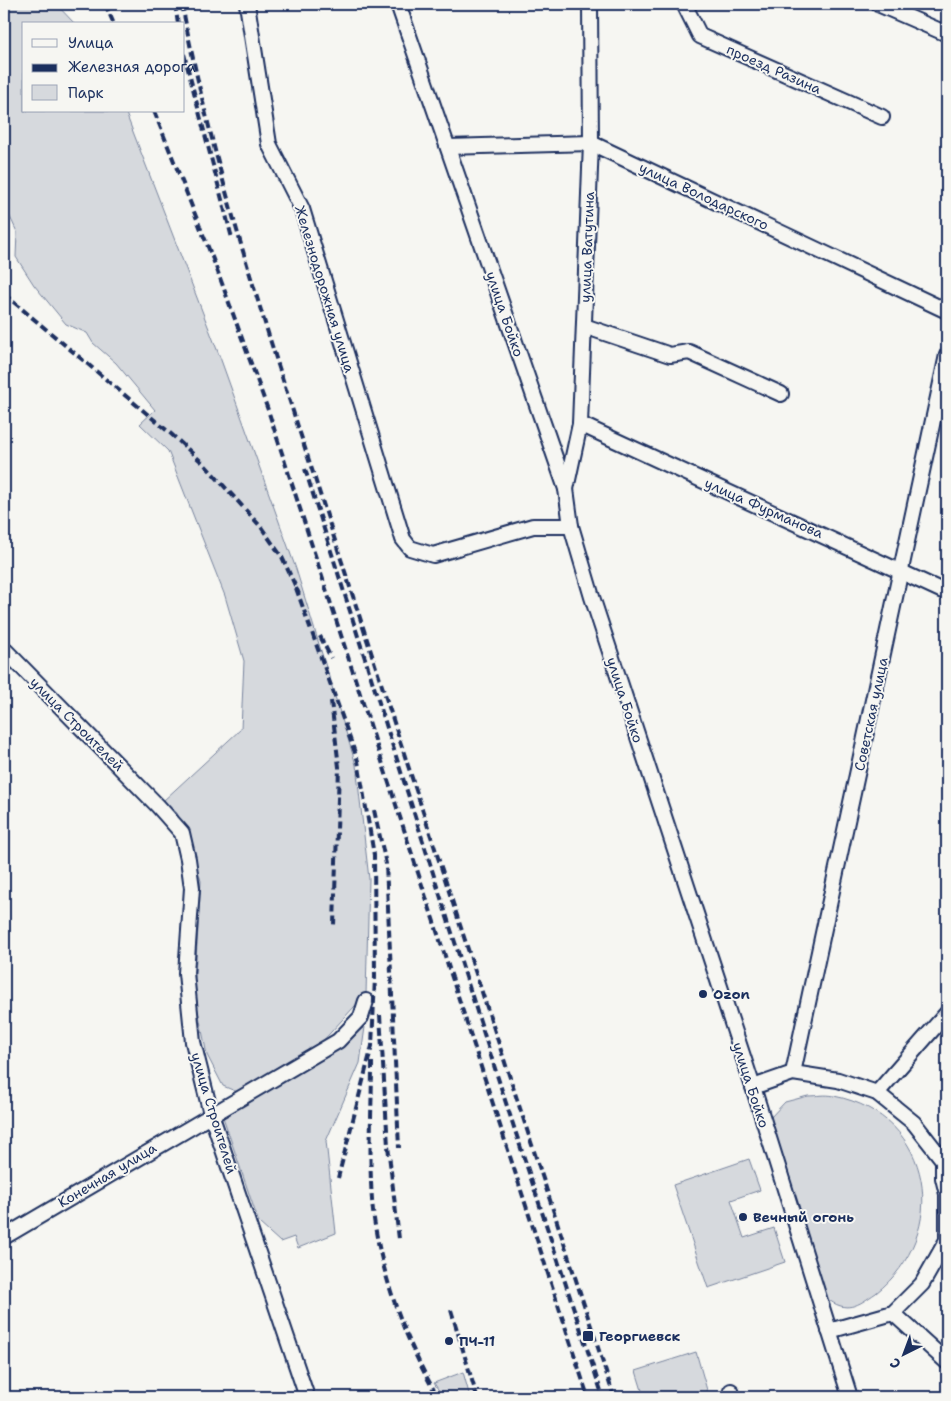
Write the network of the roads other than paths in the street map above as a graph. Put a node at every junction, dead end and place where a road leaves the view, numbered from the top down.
1 (247, 4) edge
2 (398, 4) edge
3 (590, 4) edge
4 (684, 4) edge
5 (878, 4) edge
6 (947, 34) edge
7 (882, 117) dead end
8 (590, 143) junction
9 (448, 147) junction
10 (947, 311) edge
11 (584, 326) junction
12 (947, 355) edge
13 (781, 394) dead end
14 (580, 424) junction
15 (566, 489) junction
16 (571, 526) junction
17 (902, 570) junction
18 (947, 593) edge
19 (4, 650) edge
20 (366, 1001) dead end
21 (947, 1013) edge
22 (793, 1073) junction
23 (753, 1087) junction
24 (878, 1093) junction
25 (211, 1114) junction
26 (945, 1159) edge
27 (4, 1237) edge
28 (947, 1240) edge
29 (893, 1313) junction
30 (829, 1331) junction
31 (947, 1362) edge
32 (307, 1397) edge
33 (850, 1397) edge

1 - 16 street, Железнодорожная улица
2 - 9 street, улица Бойко
3 - 8 street, улица Ватутина
4 - 7 street, проезд Разина
5 - 6 street
8 - 9 street, улица Володарского
8 - 10 street, улица Володарского
8 - 11 street, улица Ватутина
9 - 15 street, улица Бойко
11 - 13 street
11 - 14 street, улица Ватутина
12 - 17 street, Советская улица
14 - 15 street, улица Ватутина
14 - 17 street, улица Фурманова
15 - 16 street, улица Бойко
16 - 23 street, улица Бойко
17 - 18 street, улица Фурманова
17 - 22 street, Советская улица
19 - 25 street, улица Строителей
20 - 25 street, Конечная улица
21 - 24 street
22 - 23 street
22 - 24 street
23 - 30 street, улица Бойко
24 - 26 street
25 - 27 street, Конечная улица
25 - 32 street, улица Строителей
26 - 28 street
28 - 29 street
29 - 30 street
29 - 31 street
30 - 33 street, улица Бойко

